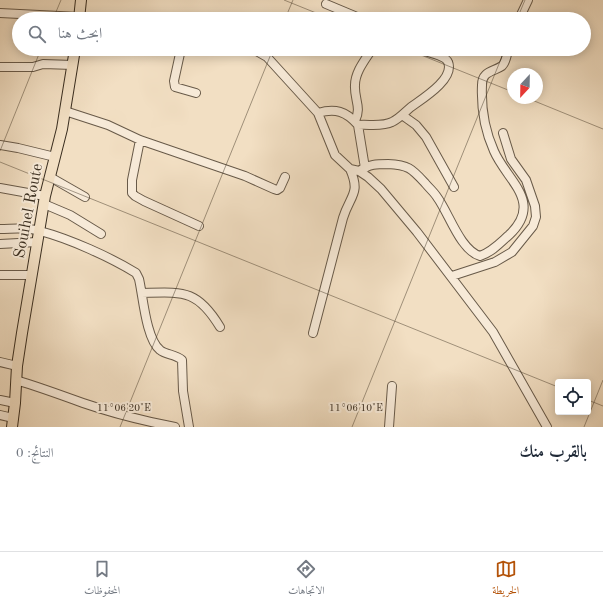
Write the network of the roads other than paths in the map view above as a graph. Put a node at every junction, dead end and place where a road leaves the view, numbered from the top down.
1 (81, 0) edge
2 (528, 0) edge
3 (326, 4) dead end
4 (80, 12) edge
5 (345, 12) edge
6 (522, 12) edge
7 (0, 14) edge
8 (12, 15) edge
9 (74, 56) edge
10 (179, 56) edge
11 (265, 56) edge
12 (368, 56) edge
13 (439, 56) edge
14 (507, 56) edge
15 (73, 65) junction
16 (0, 66) edge
17 (196, 93) dead end
18 (65, 111) junction
19 (318, 113) junction
20 (402, 115) junction
21 (357, 123) junction
22 (503, 133) dead end
23 (140, 140) junction
24 (0, 146) edge
25 (55, 157) junction
26 (350, 169) junction
27 (362, 169) junction
28 (50, 177) junction
29 (285, 177) dead end
30 (454, 187) dead end
31 (0, 188) edge
32 (85, 197) dead end
33 (45, 200) junction
34 (199, 226) dead end
35 (0, 229) edge
36 (39, 230) junction
37 (101, 234) dead end
38 (37, 242) junction
39 (0, 244) edge
40 (0, 275) edge
41 (32, 276) junction
42 (452, 276) junction
43 (142, 293) junction
44 (220, 327) dead end
45 (313, 333) dead end
46 (0, 362) edge
47 (17, 366) junction
48 (16, 380) junction
49 (392, 386) dead end
50 (0, 400) edge
51 (15, 403) junction
52 (0, 415) edge
53 (13, 423) edge
54 (175, 427) edge
55 (189, 427) edge
56 (390, 427) edge
57 (547, 427) edge

1 - 4 main road
2 - 6 street
3 - 5 street
7 - 8 street
9 - 15 main road, Souihel Route
10 - 17 street
11 - 19 street
12 - 21 street
13 - 20 street
14 - 27 street
15 - 16 street
15 - 18 main road, Souihel Route
18 - 23 street
18 - 25 main road, Souihel Route
19 - 21 street
19 - 26 street
20 - 21 street
20 - 30 street
21 - 27 street
22 - 42 street
23 - 29 street
23 - 34 street
24 - 25 street
25 - 28 main road, Souihel Route
26 - 27 street
26 - 45 street
27 - 42 street
28 - 32 street
28 - 33 main road, Souihel Route
31 - 33 street
33 - 36 main road, Souihel Route
33 - 37 street
35 - 36 street
36 - 38 main road, Souihel Route
36 - 43 street
38 - 39 street
38 - 41 main road, Souihel Route
40 - 41 street
41 - 47 main road, Souihel Route
42 - 57 street
43 - 44 street
43 - 55 street
46 - 47 street
47 - 48 main road, Souihel Route
48 - 51 main road, Souihel Route
48 - 54 street
49 - 56 street
50 - 51 street
51 - 53 main road, Souihel Route
52 - 53 street

